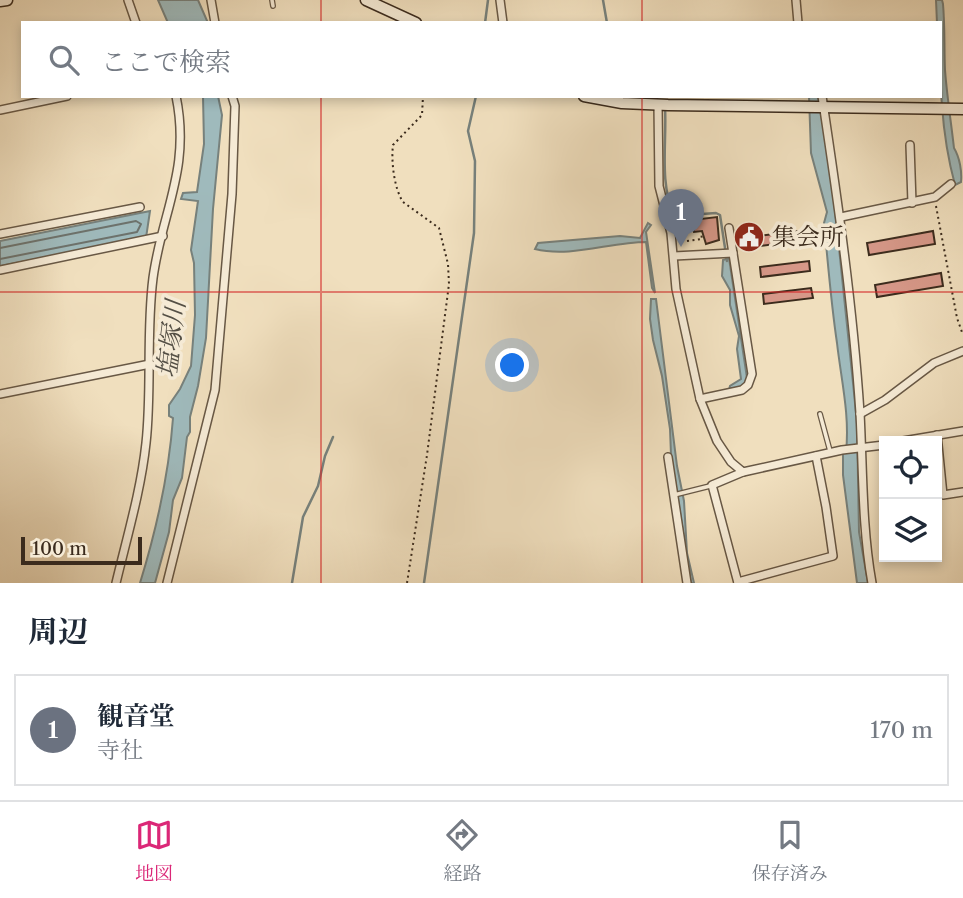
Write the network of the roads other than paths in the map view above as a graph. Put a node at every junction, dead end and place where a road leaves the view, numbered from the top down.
1 (7, 0) edge
2 (128, 0) edge
3 (211, 0) edge
4 (272, 0) edge
5 (366, 0) edge
6 (500, 0) edge
7 (796, 0) edge
8 (0, 1) edge
9 (273, 6) dead end
10 (135, 21) edge
11 (215, 21) edge
12 (412, 21) edge
13 (503, 21) edge
14 (798, 21) edge
15 (57, 98) edge
16 (176, 98) edge
17 (233, 98) edge
18 (595, 98) edge
19 (819, 104) edge
20 (663, 105) junction
21 (963, 109) edge
22 (0, 110) edge
23 (910, 145) dead end
24 (951, 184) dead end
25 (912, 203) junction
26 (140, 207) dead end
27 (841, 217) junction
28 (689, 227) dead end
29 (729, 228) dead end
30 (670, 229) junction
31 (0, 234) edge
32 (163, 236) junction
33 (731, 253) junction
34 (674, 256) junction
35 (0, 270) edge
36 (963, 351) edge
37 (150, 364) junction
38 (0, 394) edge
39 (700, 399) junction
40 (820, 414) dead end
41 (860, 414) junction
42 (963, 431) edge
43 (937, 436) edge
44 (879, 445) edge
45 (861, 449) junction
46 (831, 453) junction
47 (816, 456) junction
48 (668, 457) dead end
49 (743, 472) junction
50 (712, 485) junction
51 (942, 485) edge
52 (963, 492) edge
53 (673, 495) junction
54 (738, 582) edge
55 (116, 583) edge
56 (167, 583) edge
57 (687, 583) edge
58 (872, 583) edge

1 - 8 main road
2 - 10 street
3 - 11 street
4 - 9 lane
5 - 12 main road
6 - 13 street
7 - 14 street
15 - 22 street
16 - 32 street
17 - 56 street
18 - 20 main road
19 - 20 main road
19 - 21 main road
19 - 27 street
20 - 30 street
23 - 25 street
24 - 25 street
25 - 27 street
26 - 31 street
27 - 41 street
28 - 30 lane
29 - 33 street
30 - 34 street
32 - 35 street
32 - 37 street
33 - 34 street
33 - 39 street
34 - 39 street
36 - 41 street
37 - 38 street
37 - 55 street
39 - 49 street
40 - 46 lane
41 - 45 street
42 - 43 street
44 - 45 street
45 - 46 street
45 - 58 street
46 - 47 street
47 - 49 street
47 - 54 street
48 - 53 street
49 - 50 street
50 - 53 lane
50 - 54 street
51 - 52 street
53 - 57 street

